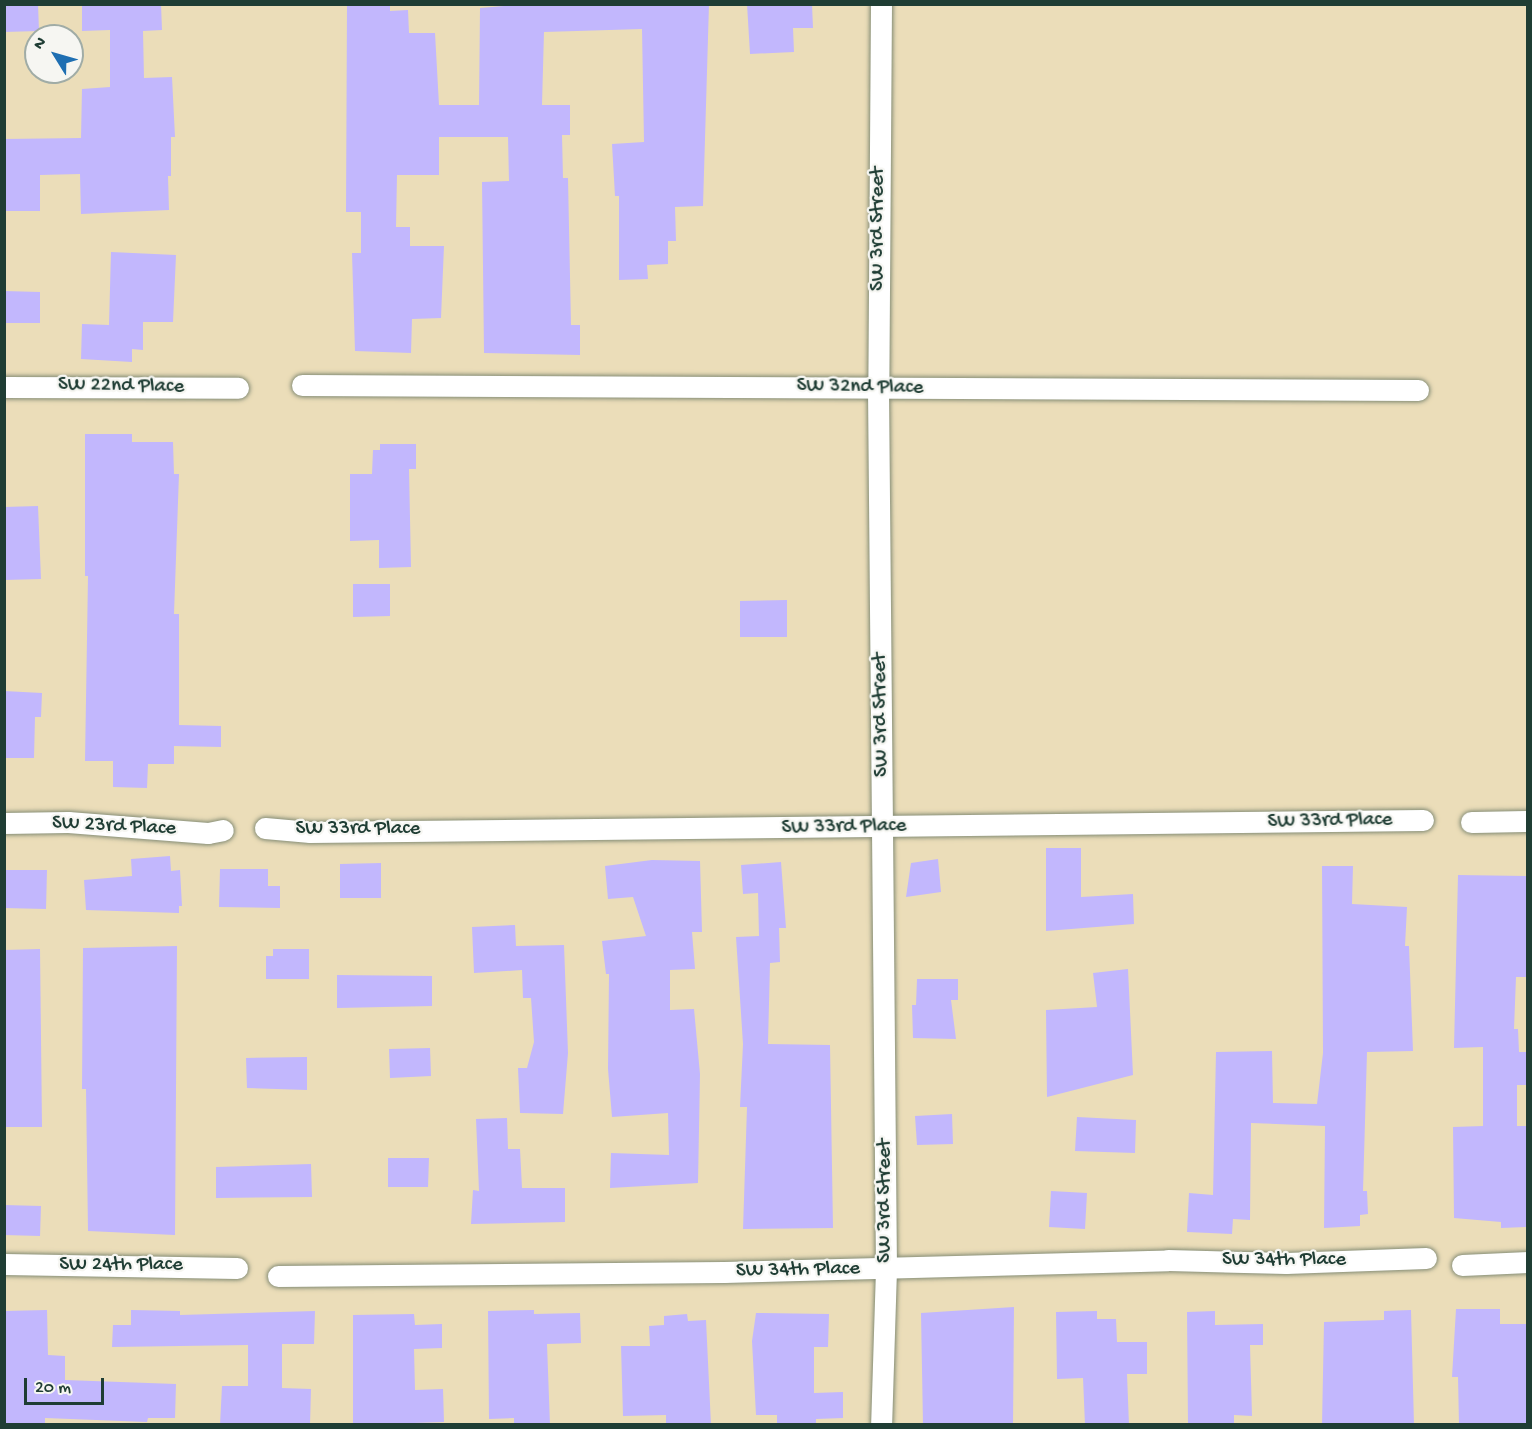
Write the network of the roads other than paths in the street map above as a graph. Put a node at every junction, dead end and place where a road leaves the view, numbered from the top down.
1 (881, 4) edge
2 (302, 385) dead end
3 (4, 387) edge
4 (238, 388) dead end
5 (878, 388) junction
6 (1418, 390) dead end
7 (1423, 820) dead end
8 (1527, 821) edge
9 (1471, 822) dead end
10 (4, 823) edge
11 (884, 827) junction
12 (265, 828) dead end
13 (223, 830) dead end
14 (1426, 1258) dead end
15 (1527, 1262) edge
16 (4, 1264) edge
17 (1462, 1265) dead end
18 (237, 1268) dead end
19 (886, 1269) junction
20 (278, 1276) dead end
21 (881, 1425) edge

1 - 5 street, SW 3rd Street
2 - 5 street, SW 32nd Place
3 - 4 street, SW 22nd Place
5 - 6 street, SW 32nd Place
5 - 11 street, SW 3rd Street
7 - 11 street, SW 33rd Place
8 - 9 street
10 - 13 street, SW 23rd Place
11 - 12 street, SW 33rd Place
11 - 19 street, SW 3rd Street
14 - 19 street, SW 34th Place
15 - 17 street
16 - 18 street, SW 24th Place
19 - 20 street, SW 34th Place
19 - 21 street, SW 3rd Street

